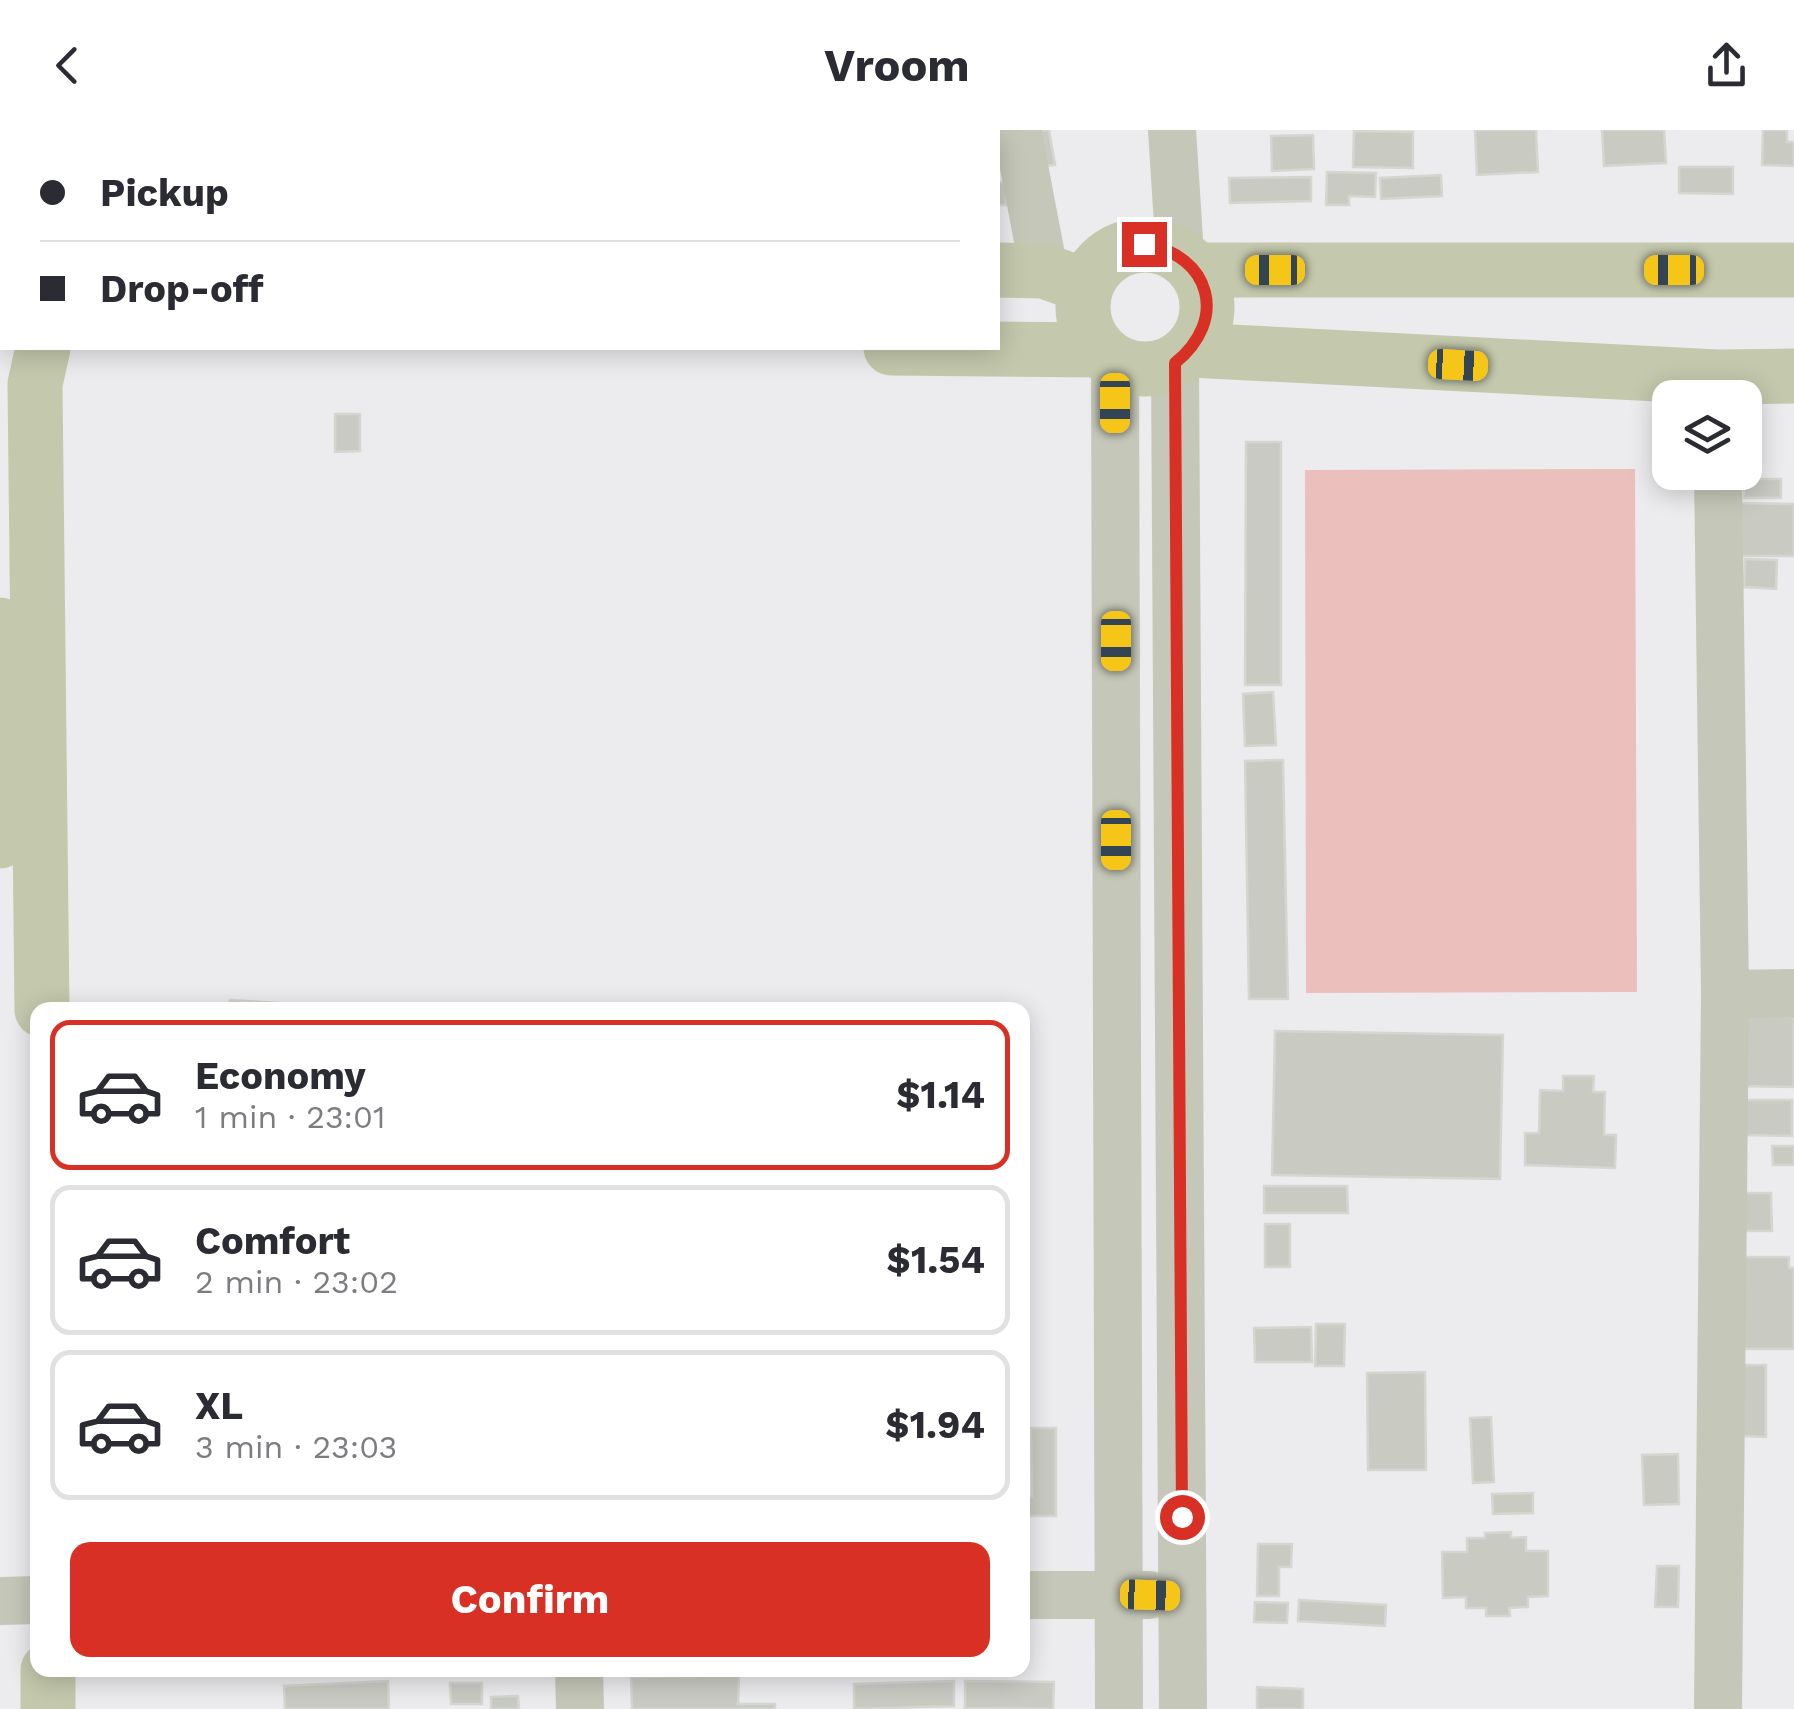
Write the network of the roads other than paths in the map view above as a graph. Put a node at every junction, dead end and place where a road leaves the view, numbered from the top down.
1 (1018, 130) edge
2 (1172, 130) edge
3 (1188, 262) junction
4 (1794, 270) edge
5 (1042, 275) edge
6 (9, 350) edge
7 (34, 350) edge
8 (42, 350) edge
9 (945, 350) edge
10 (1107, 356) junction
11 (1183, 356) junction
12 (1794, 376) edge
13 (1762, 381) edge
14 (1652, 383) edge
15 (1718, 490) edge
16 (0, 624) edge
17 (0, 650) edge
18 (14, 840) edge
19 (1794, 993) edge
20 (1726, 994) junction
21 (41, 1002) edge
22 (1118, 1594) junction
23 (1030, 1595) edge
24 (1182, 1596) junction
25 (30, 1600) edge
26 (0, 1601) edge
27 (48, 1677) edge
28 (579, 1677) edge
29 (48, 1709) edge
30 (580, 1709) edge
31 (1119, 1709) edge
32 (1183, 1709) edge
33 (1718, 1709) edge

1 - 5 street
2 - 3 street
3 - 4 main road
3 - 5 main road
3 - 11 main road
5 - 10 main road
6 - 7 main road
8 - 18 main road
9 - 10 main road
10 - 11 main road
10 - 22 street
11 - 14 main road
11 - 24 street
12 - 13 main road
15 - 20 street
16 - 17 main road
17 - 18 main road
18 - 21 main road
19 - 20 street
20 - 33 street
22 - 23 street
22 - 24 street
22 - 31 street
24 - 32 street
25 - 26 street
27 - 29 main road
28 - 30 street

